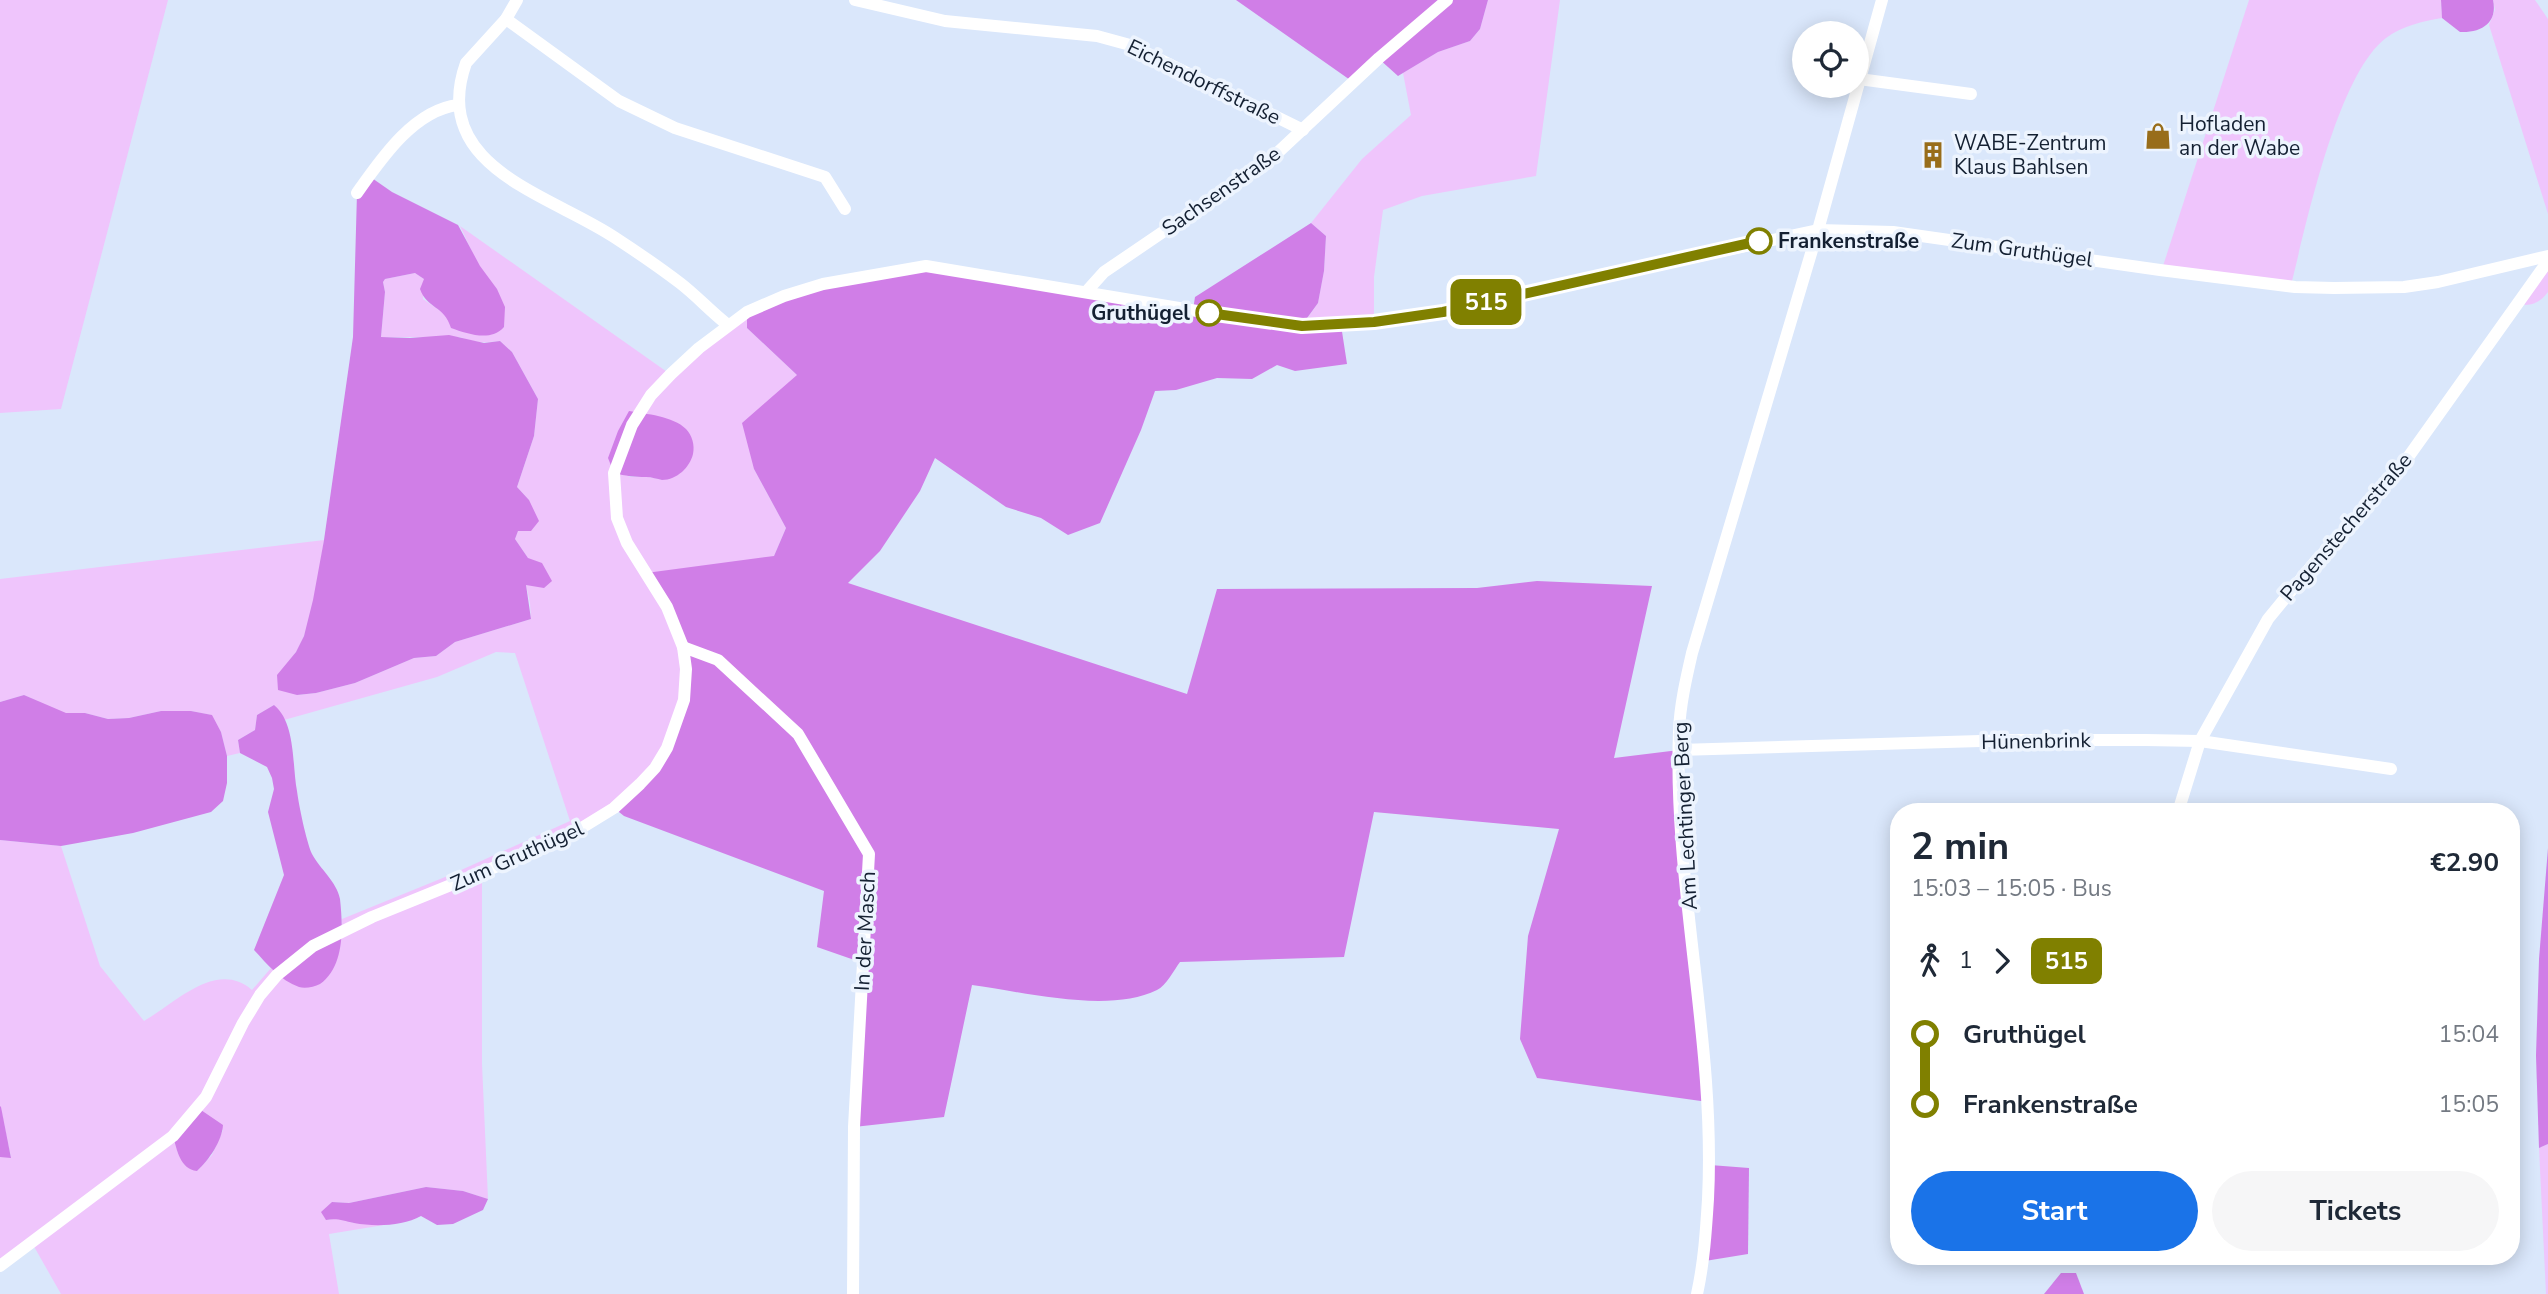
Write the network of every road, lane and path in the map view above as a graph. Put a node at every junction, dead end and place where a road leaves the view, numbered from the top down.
1 (517, 0) edge
2 (855, 0) edge
3 (1447, 0) edge
4 (1882, 0) edge
5 (506, 19) junction
6 (1869, 45) edge
7 (1869, 80) edge
8 (1971, 94) dead end
9 (1854, 98) edge
10 (458, 105) junction
11 (1303, 130) junction
12 (357, 192) dead end
13 (845, 209) dead end
14 (1818, 230) junction
15 (2548, 258) edge
16 (1086, 292) junction
17 (728, 325) junction
18 (683, 646) junction
19 (2200, 741) junction
20 (1679, 750) junction
21 (2391, 769) dead end
22 (2181, 803) edge
23 (0, 1266) edge
24 (853, 1294) edge
25 (1697, 1294) edge

1 - 5 street
2 - 11 street, Eichendorffstraße
3 - 11 street, Sachsenstraße
4 - 6 street
5 - 10 street
5 - 13 street
7 - 8 street
9 - 14 street
10 - 12 street
10 - 17 street
11 - 16 street, Sachsenstraße
14 - 15 street, Zum Gruthügel
14 - 16 street, Zum Gruthügel
14 - 20 street, Am Lechtinger Berg
15 - 19 street, Pagenstecherstraße
16 - 17 street, Zum Gruthügel
17 - 18 street, Zum Gruthügel
18 - 23 street, Zum Gruthügel
18 - 24 street, In der Masch
19 - 20 street, Hünenbrink
19 - 21 street, Hünenbrink
19 - 22 street, Pagenstecherstraße
20 - 25 street, Am Lechtinger Berg

